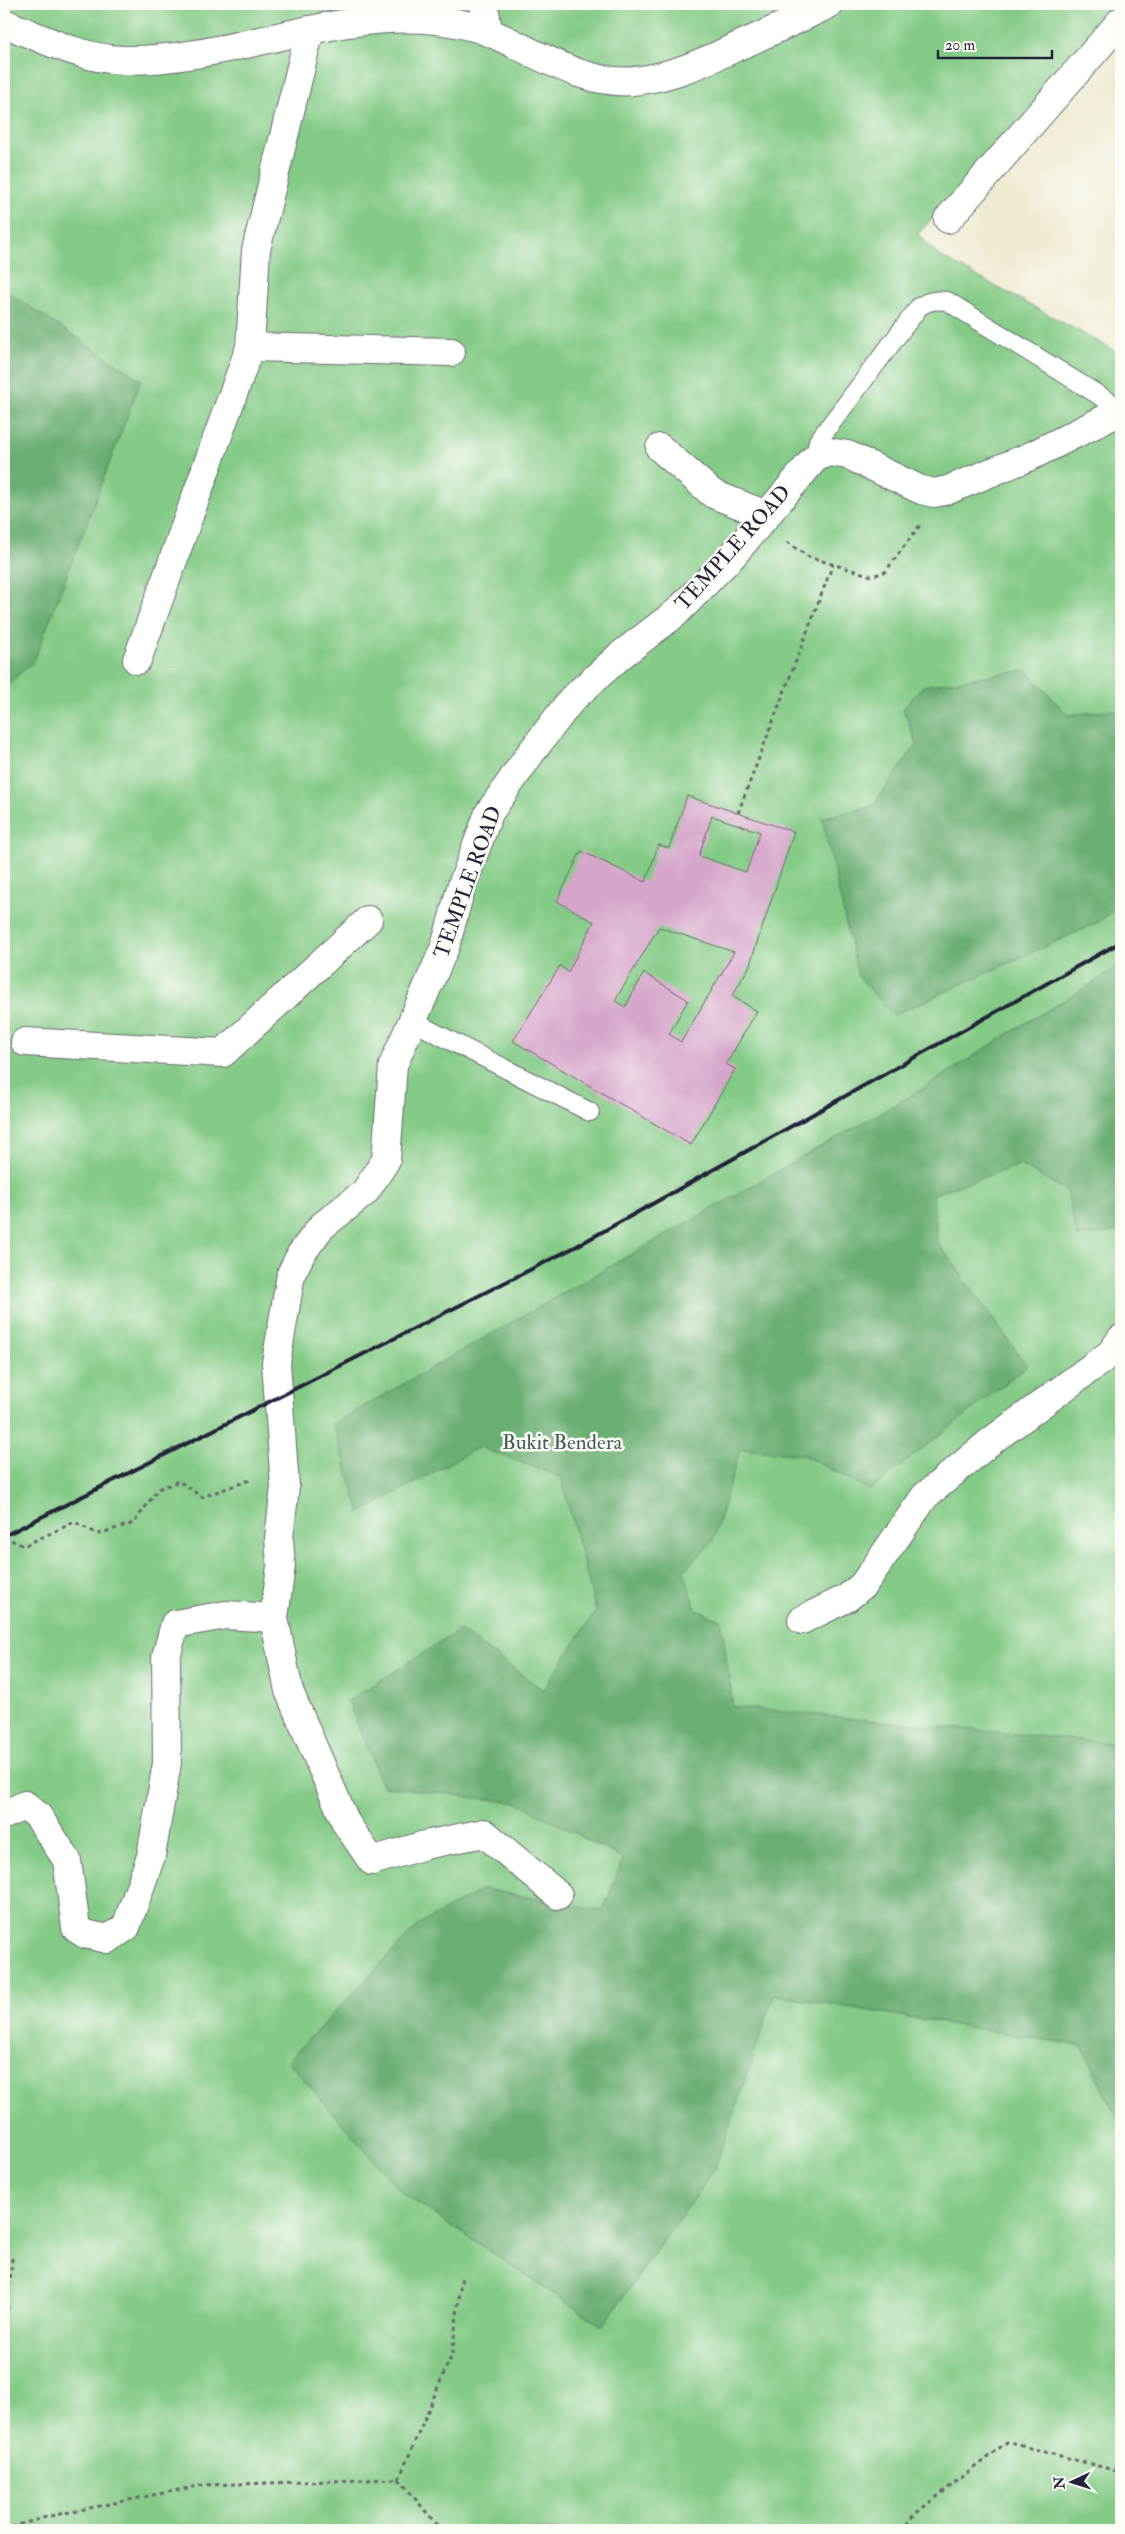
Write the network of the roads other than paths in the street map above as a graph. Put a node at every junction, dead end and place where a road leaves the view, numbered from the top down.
1 (484, 4) edge
2 (817, 7) edge
3 (1121, 21) edge
4 (4, 23) edge
5 (310, 30) junction
6 (488, 32) junction
7 (948, 219) dead end
8 (250, 347) junction
9 (451, 352) dead end
10 (1121, 410) edge
11 (660, 448) dead end
12 (814, 458) junction
13 (766, 515) junction
14 (138, 660) dead end
15 (368, 920) dead end
16 (412, 1021) junction
17 (25, 1042) dead end
18 (590, 1112) dead end
19 (1121, 1339) edge
20 (274, 1618) junction
21 (802, 1620) dead end
22 (4, 1815) edge
23 (558, 1895) dead end

1 - 6 street
2 - 6 street
3 - 7 street
4 - 5 street
5 - 6 street
5 - 8 street
8 - 9 street
8 - 14 street
10 - 12 street
10 - 12 lane
11 - 13 street
12 - 13 street, TEMPLE ROAD
13 - 16 street, TEMPLE ROAD
15 - 17 street
16 - 18 lane
16 - 20 street, TEMPLE ROAD
19 - 21 street
20 - 22 street
20 - 23 street, TEMPLE ROAD

